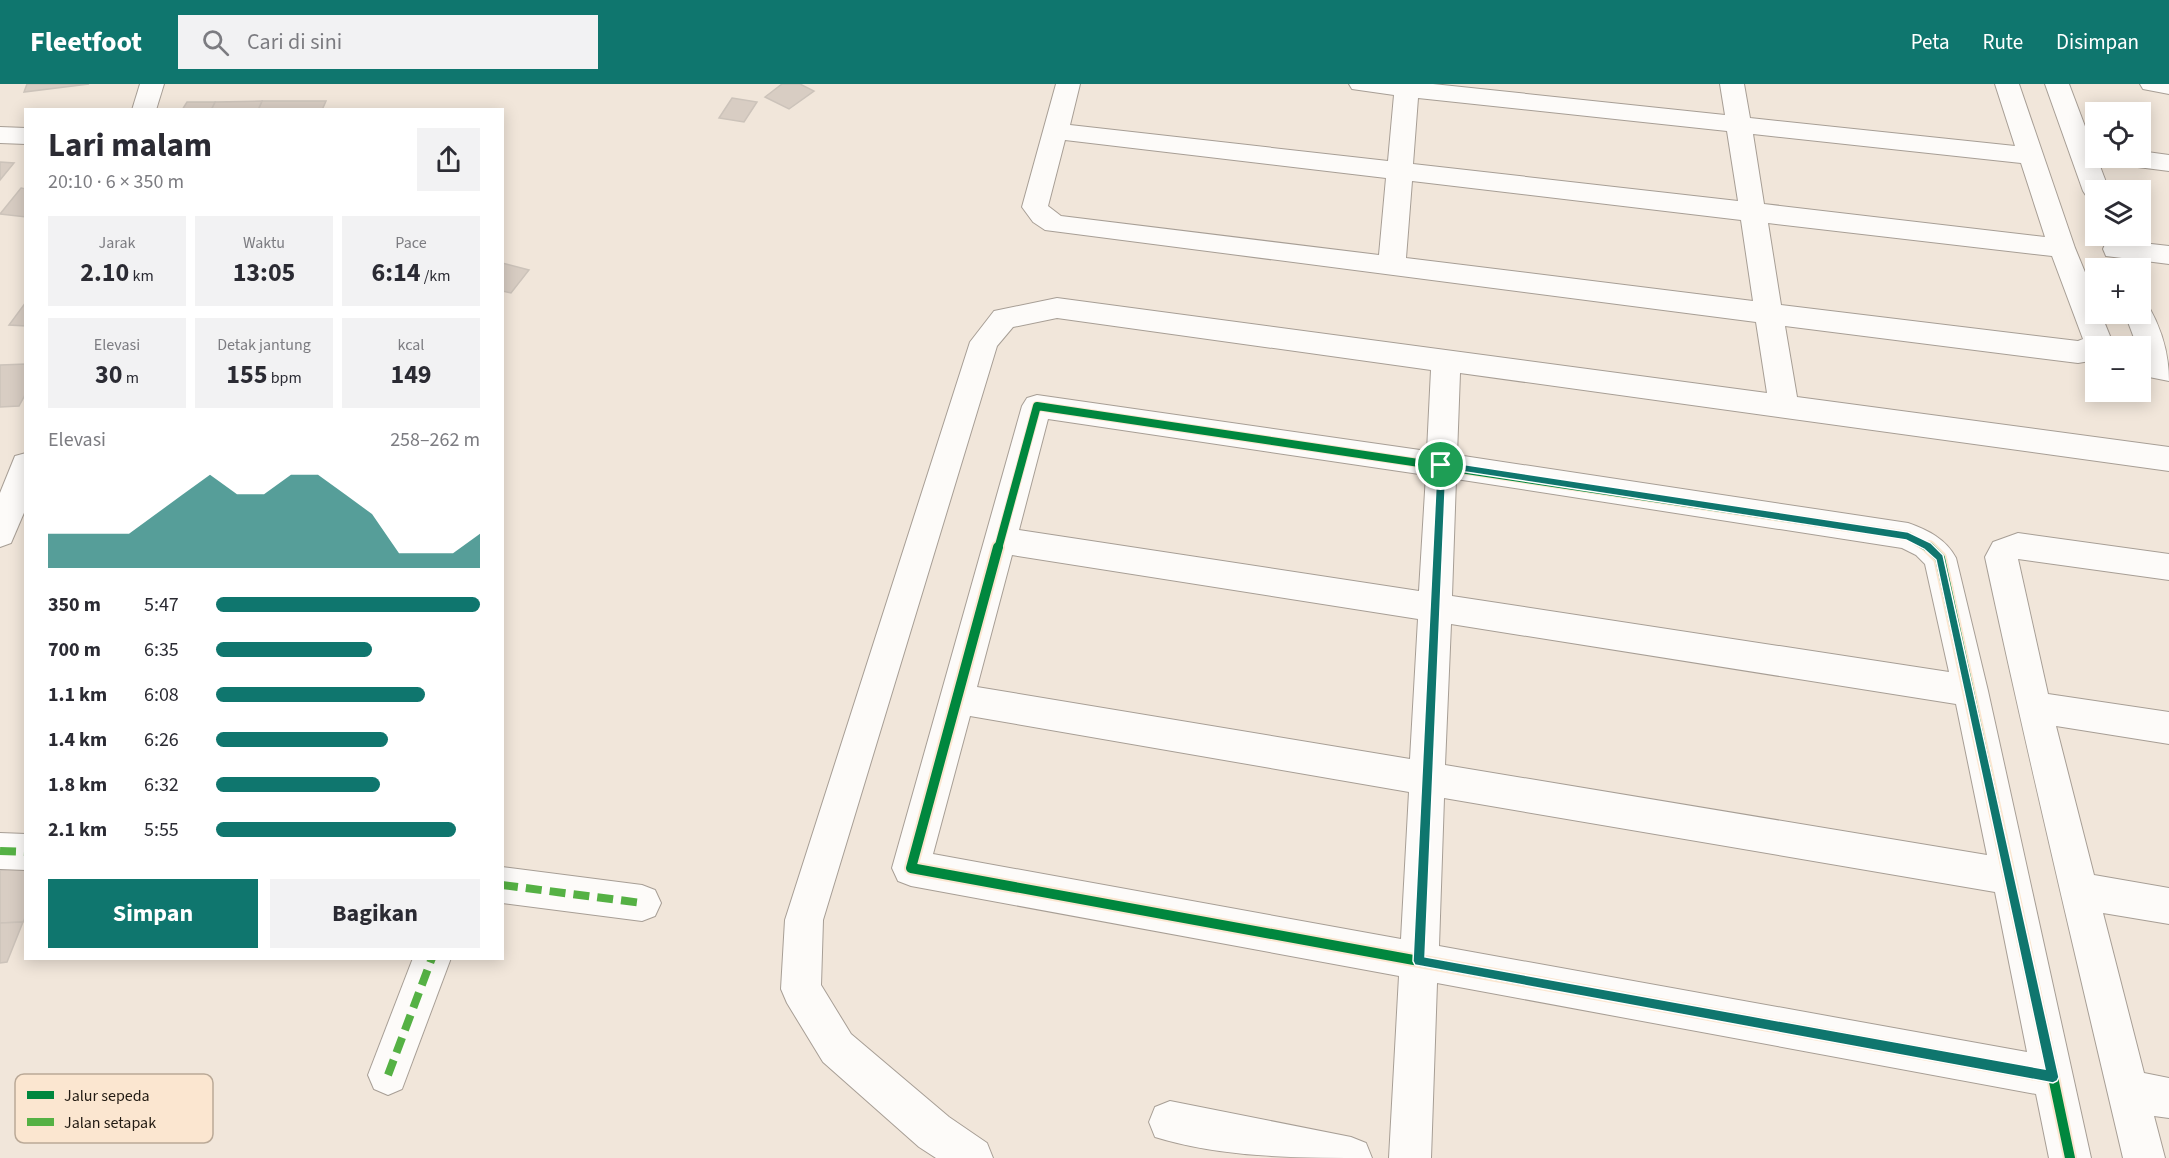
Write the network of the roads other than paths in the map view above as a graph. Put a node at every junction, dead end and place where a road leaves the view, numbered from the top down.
1 (152, 84) edge
2 (1068, 84) edge
3 (1361, 84) edge
4 (1732, 84) edge
5 (2007, 84) edge
6 (2057, 84) edge
7 (2152, 84) edge
8 (1406, 86) edge
9 (2169, 86) edge
10 (145, 108) edge
11 (1739, 125) junction
12 (1054, 131) junction
13 (0, 135) edge
14 (24, 136) edge
15 (2085, 145) edge
16 (2031, 156) junction
17 (2151, 161) edge
18 (2169, 163) edge
19 (1400, 171) junction
20 (1753, 212) junction
21 (2062, 248) junction
22 (2117, 251) edge
23 (2169, 255) edge
24 (1392, 267) junction
25 (1769, 314) junction
26 (2143, 324) edge
27 (1446, 362) junction
28 (2169, 370) edge
29 (1784, 408) junction
30 (2169, 459) edge
31 (1441, 465) junction
32 (24, 472) edge
33 (0, 534) edge
34 (1000, 540) junction
35 (2169, 567) edge
36 (1434, 608) junction
37 (1971, 692) junction
38 (957, 699) junction
39 (2034, 707) junction
40 (2169, 728) edge
41 (1427, 778) junction
42 (0, 850) edge
43 (24, 852) edge
44 (2010, 877) junction
45 (504, 885) edge
46 (2079, 891) junction
47 (642, 903) dead end
48 (2169, 906) edge
49 (431, 960) edge
50 (1419, 961) junction
51 (388, 1075) dead end
52 (2053, 1077) junction
53 (2127, 1090) junction
54 (2169, 1098) edge
55 (1170, 1122) dead end
56 (972, 1158) edge
57 (1351, 1158) edge
58 (1410, 1158) edge
59 (2070, 1158) edge
60 (2144, 1158) edge

1 - 10 street
2 - 12 street
3 - 8 street
4 - 11 street
5 - 16 street
6 - 15 street
7 - 9 street
8 - 11 street
8 - 19 street
11 - 16 street
11 - 20 street
12 - 19 street
12 - 24 street
13 - 14 street
16 - 21 street
17 - 18 street
19 - 20 street
19 - 24 street
20 - 21 street
20 - 25 street
21 - 25 street
22 - 23 street
24 - 25 street
25 - 29 street
26 - 28 street
27 - 29 street
27 - 31 street
27 - 56 street
29 - 30 street
31 - 34 street
31 - 36 street
31 - 37 street
32 - 33 street
34 - 36 street
34 - 38 street
35 - 39 street
36 - 37 street
36 - 41 street
37 - 44 street
38 - 41 street
38 - 50 street
39 - 40 street
39 - 46 street
41 - 44 street
41 - 50 street
42 - 43 street
44 - 52 street
45 - 47 street
46 - 48 street
46 - 53 street
49 - 51 street
50 - 52 street
50 - 58 street
52 - 59 street
53 - 54 street
53 - 60 street
55 - 57 street

